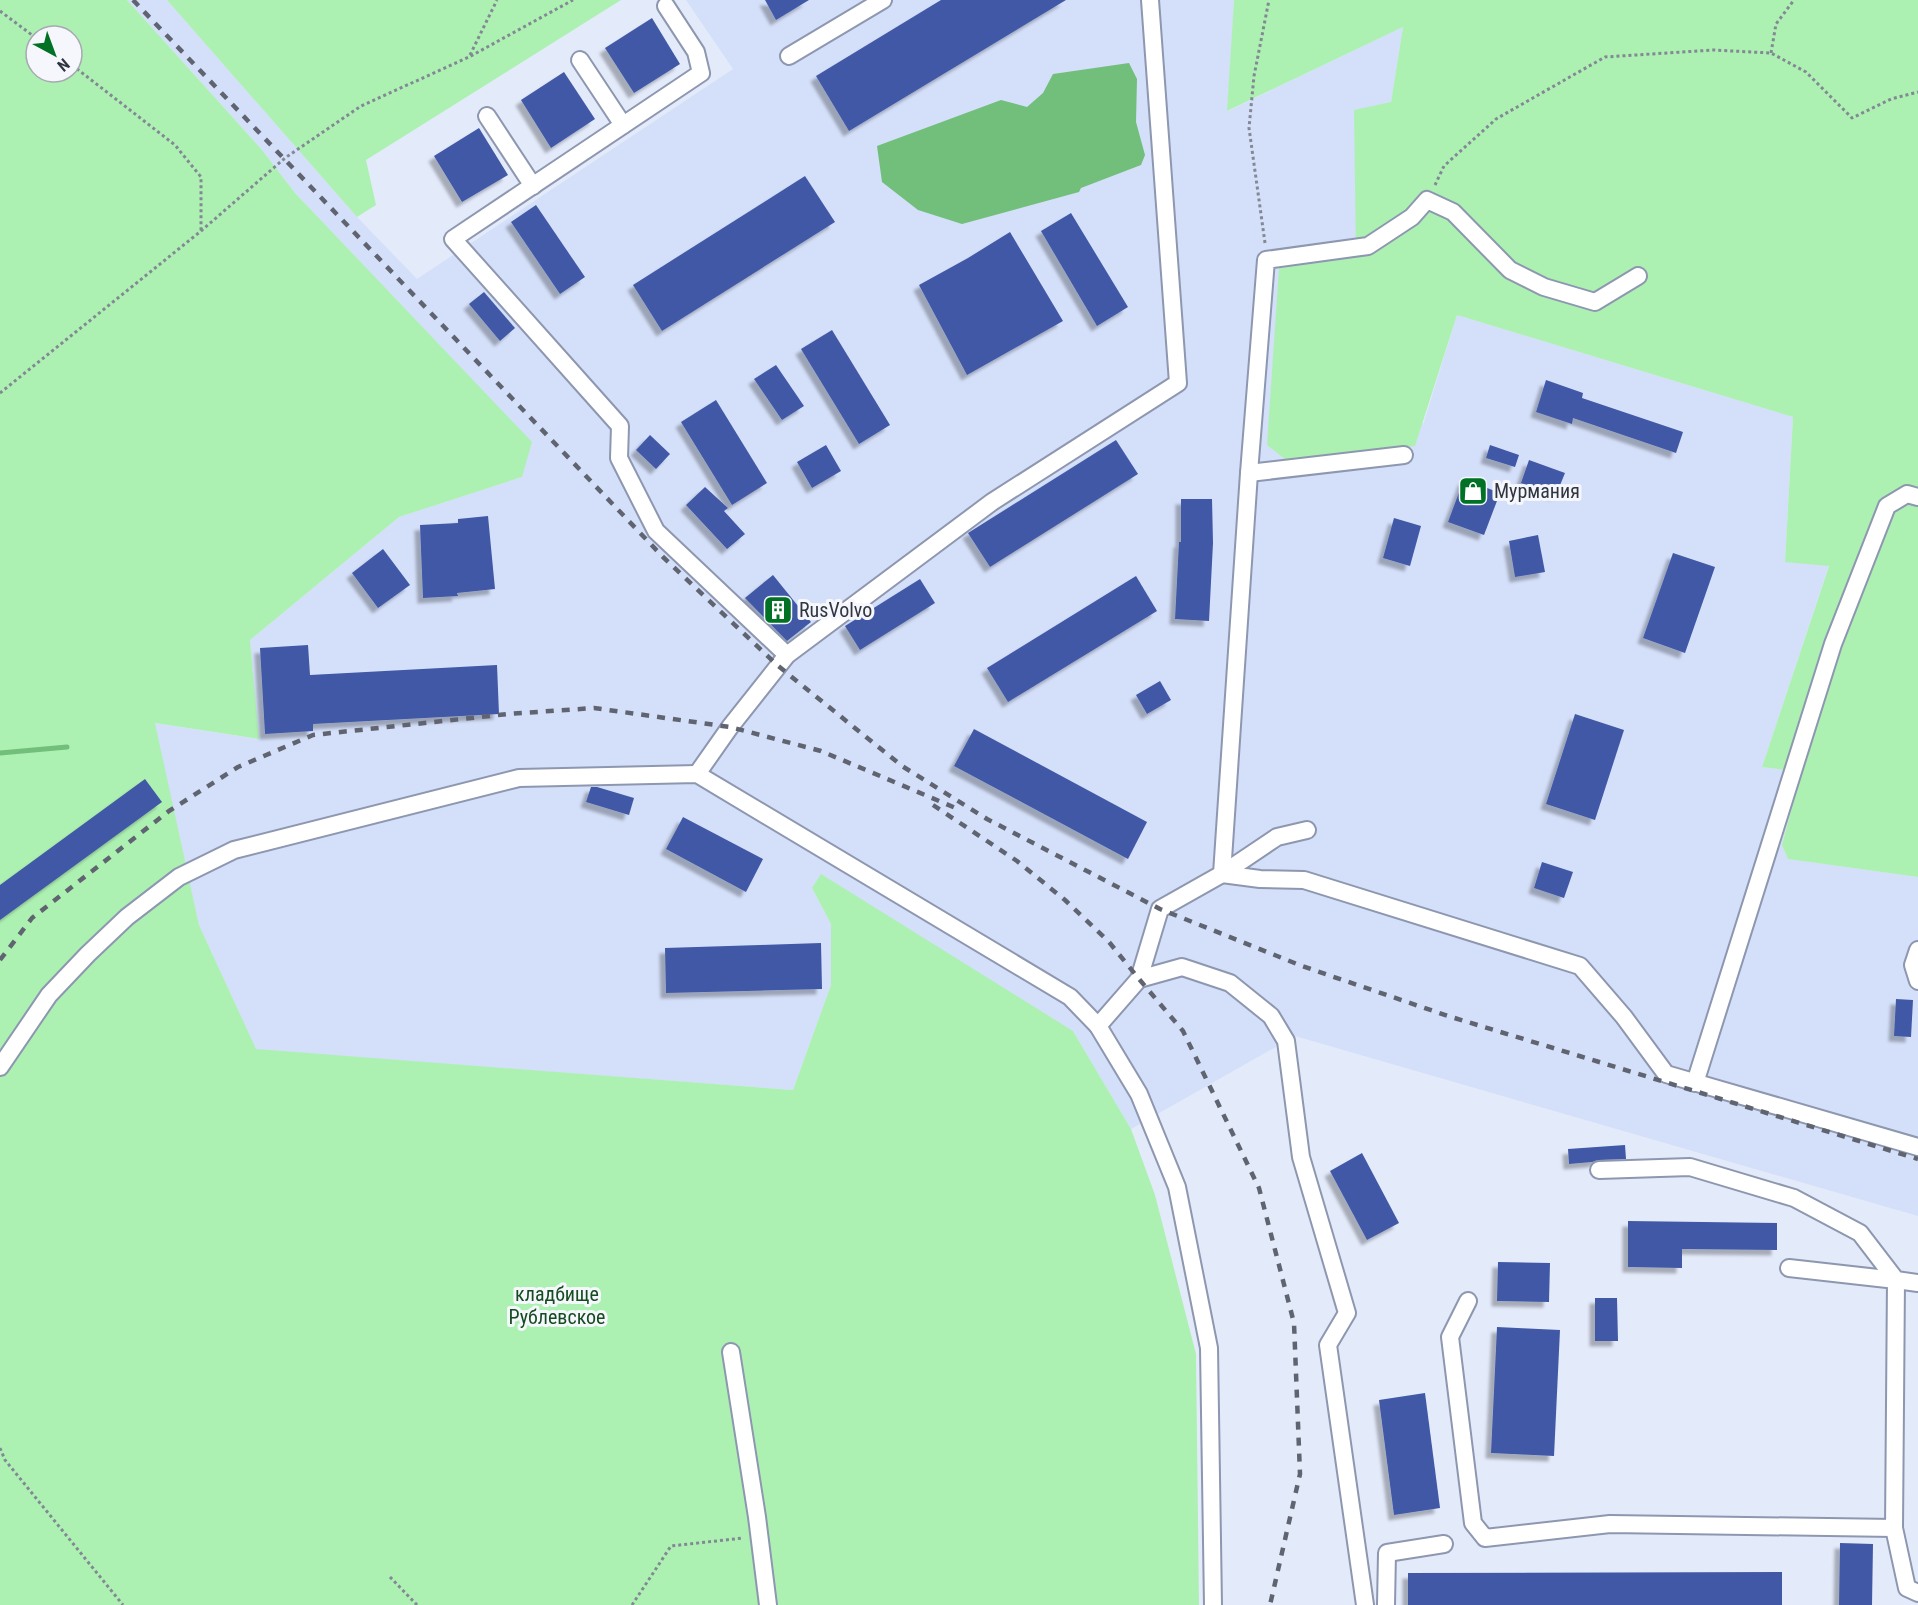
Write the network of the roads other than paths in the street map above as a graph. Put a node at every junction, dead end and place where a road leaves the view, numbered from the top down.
1 (883, 0) edge
2 (1150, 0) edge
3 (666, 6) dead end
4 (789, 56) dead end
5 (580, 60) dead end
6 (487, 116) dead end
7 (622, 125) junction
8 (533, 186) junction
9 (1638, 276) dead end
10 (1404, 455) dead end
11 (1249, 473) junction
12 (1918, 497) edge
13 (787, 655) junction
14 (697, 774) junction
15 (1307, 830) dead end
16 (1222, 874) junction
17 (1918, 950) edge
18 (1139, 979) junction
19 (1918, 981) edge
20 (1098, 1026) junction
21 (0, 1067) edge
22 (1695, 1083) junction
23 (1918, 1148) edge
24 (1599, 1170) dead end
25 (1789, 1268) dead end
26 (1896, 1280) junction
27 (1918, 1283) edge
28 (1468, 1301) dead end
29 (731, 1352) dead end
30 (1894, 1528) junction
31 (1444, 1544) dead end
32 (1918, 1593) edge
33 (768, 1605) edge
34 (1213, 1605) edge
35 (1365, 1605) edge
36 (1386, 1605) edge

1 - 4 lane
2 - 13 lane
3 - 7 lane
5 - 7 lane
6 - 8 lane
7 - 8 lane
8 - 13 lane
9 - 11 lane
10 - 11 lane
11 - 16 lane
12 - 22 lane
13 - 14 lane
14 - 20 lane
14 - 21 lane
15 - 16 lane
16 - 18 lane
16 - 22 lane
17 - 19 lane
18 - 20 lane
18 - 35 lane
20 - 34 lane
22 - 23 lane
24 - 26 lane
25 - 26 lane
26 - 27 lane
26 - 30 lane
28 - 30 lane
29 - 33 lane
30 - 32 lane
31 - 36 lane

